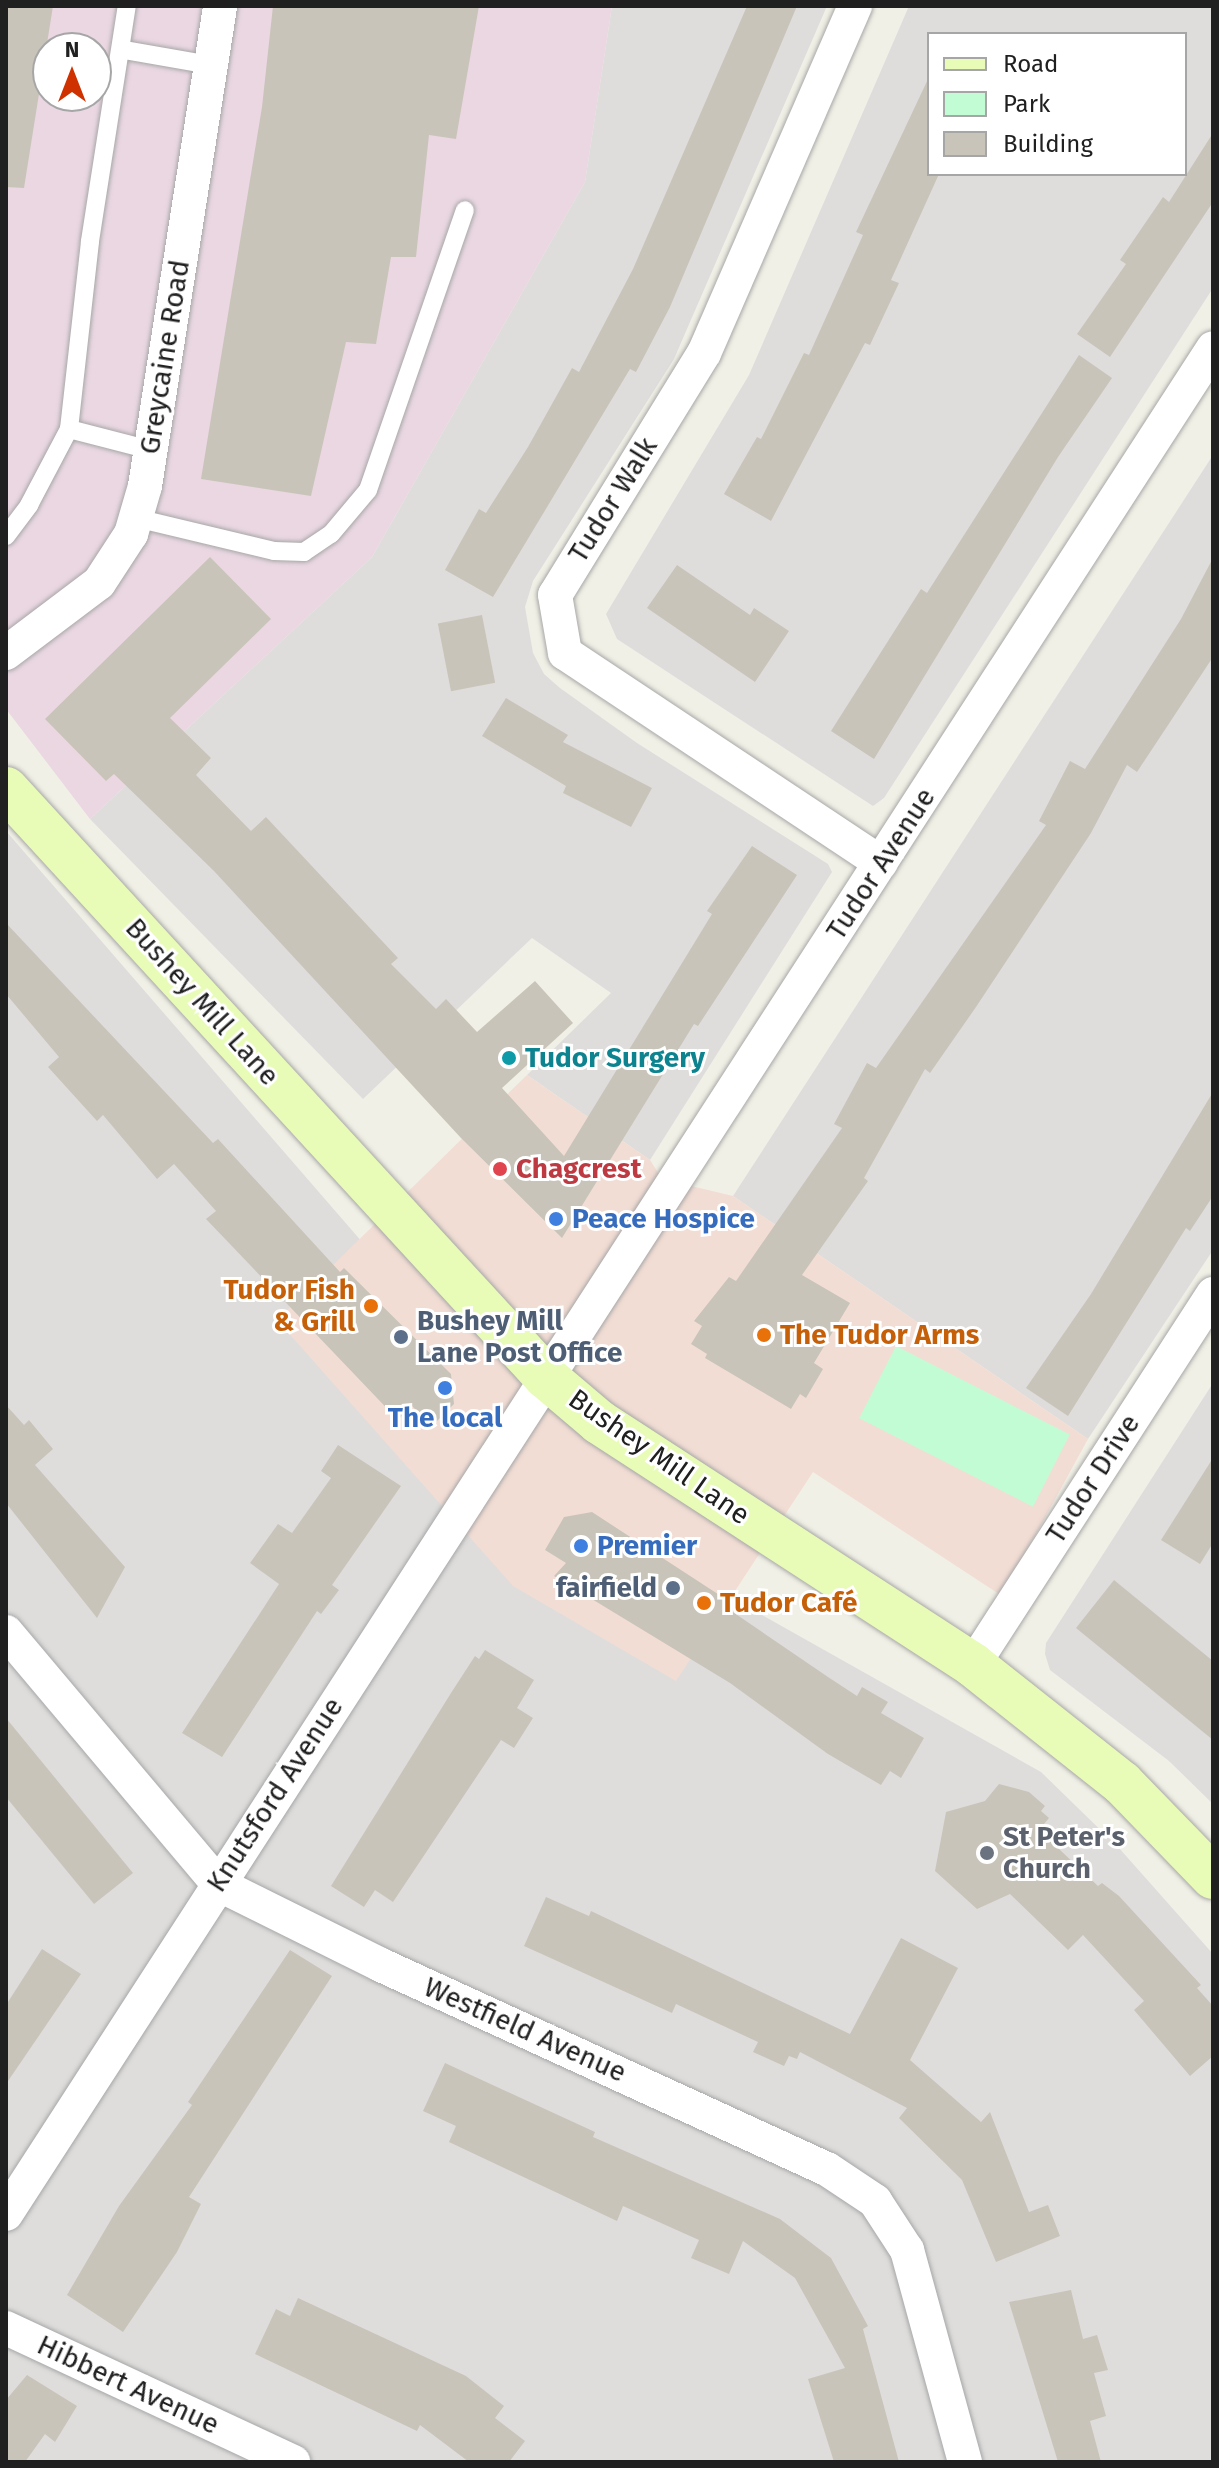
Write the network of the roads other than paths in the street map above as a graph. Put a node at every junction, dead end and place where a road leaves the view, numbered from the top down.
1 (127, 6) edge
2 (220, 6) edge
3 (855, 6) edge
4 (124, 50) junction
5 (211, 65) junction
6 (465, 210) dead end
7 (1213, 348) edge
8 (69, 429) junction
9 (150, 450) junction
10 (136, 518) junction
11 (6, 536) edge
12 (6, 653) edge
13 (6, 789) edge
14 (881, 863) junction
15 (1213, 1294) edge
16 (546, 1377) junction
17 (6, 1632) edge
18 (973, 1665) junction
19 (1213, 1877) edge
20 (218, 1884) junction
21 (6, 2214) edge
22 (6, 2328) edge
23 (293, 2462) edge
24 (965, 2462) edge

1 - 4 lane
2 - 5 street, Greycaine Road
3 - 14 street, Tudor Walk
4 - 5 lane
4 - 8 lane
5 - 9 street, Greycaine Road
6 - 10 lane
7 - 14 street, Tudor Avenue
8 - 9 lane
8 - 11 lane
9 - 10 street, Greycaine Road
10 - 12 street, Greycaine Road
13 - 16 street, Bushey Mill Lane
14 - 16 street, Tudor Avenue
15 - 18 street, Tudor Drive
16 - 18 street, Bushey Mill Lane
16 - 20 street, Knutsford Avenue
17 - 20 street, Westfield Avenue
18 - 19 street, Bushey Mill Lane
20 - 21 street, Knutsford Avenue
20 - 24 street, Westfield Avenue
22 - 23 street, Hibbert Avenue

